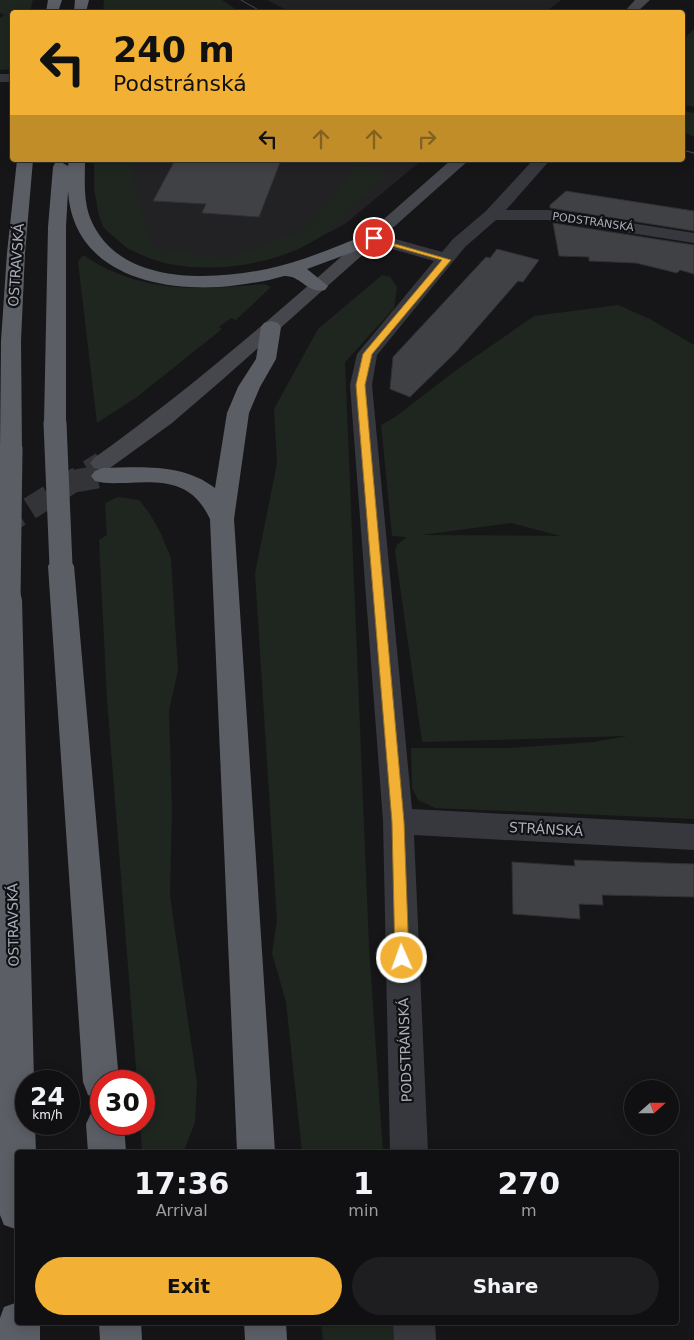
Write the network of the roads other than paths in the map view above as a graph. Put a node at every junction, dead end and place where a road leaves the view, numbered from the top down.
1 (643, 0) edge
2 (632, 10) edge
3 (25, 162) edge
4 (61, 162) edge
5 (77, 162) edge
6 (459, 162) edge
7 (540, 162) edge
8 (22, 189) junction
9 (492, 215) junction
10 (374, 238) junction
11 (694, 238) edge
12 (0, 243) edge
13 (447, 260) junction
14 (284, 270) junction
15 (318, 286) junction
16 (271, 327) junction
17 (102, 470) joint
18 (222, 518) junction
19 (0, 559) edge
20 (9, 600) junction
21 (398, 822) junction
22 (694, 838) edge
23 (100, 1070) edge
24 (105, 1135) edge
25 (17, 1150) edge
26 (107, 1150) edge
27 (256, 1150) edge
28 (408, 1150) edge
29 (19, 1325) edge
30 (120, 1325) edge
31 (265, 1325) edge
32 (414, 1325) edge
33 (19, 1340) edge
34 (122, 1340) edge
35 (266, 1340) edge
36 (415, 1340) edge

1 - 2 main road
3 - 8 highway, OSTRAVSKÁ
4 - 23 highway, bridge
5 - 14 highway
6 - 10 main road
7 - 9 street, PODSTRÁNSKÁ
8 - 12 highway
8 - 20 highway, OSTRAVSKÁ, bridge
9 - 11 street, PODSTRÁNSKÁ
9 - 13 street, PODSTRÁNSKÁ
10 - 13 street
10 - 14 highway
10 - 15 main road
13 - 21 street, PODSTRÁNSKÁ
14 - 15 highway
15 - 16 main road
16 - 17 main road
16 - 18 highway
17 - 18 highway
18 - 27 highway
19 - 20 highway, bridge
20 - 25 highway, OSTRAVSKÁ
21 - 22 street, STRÁNSKÁ
21 - 28 street, PODSTRÁNSKÁ
24 - 26 highway
29 - 33 highway
30 - 34 highway
31 - 35 highway
32 - 36 street

